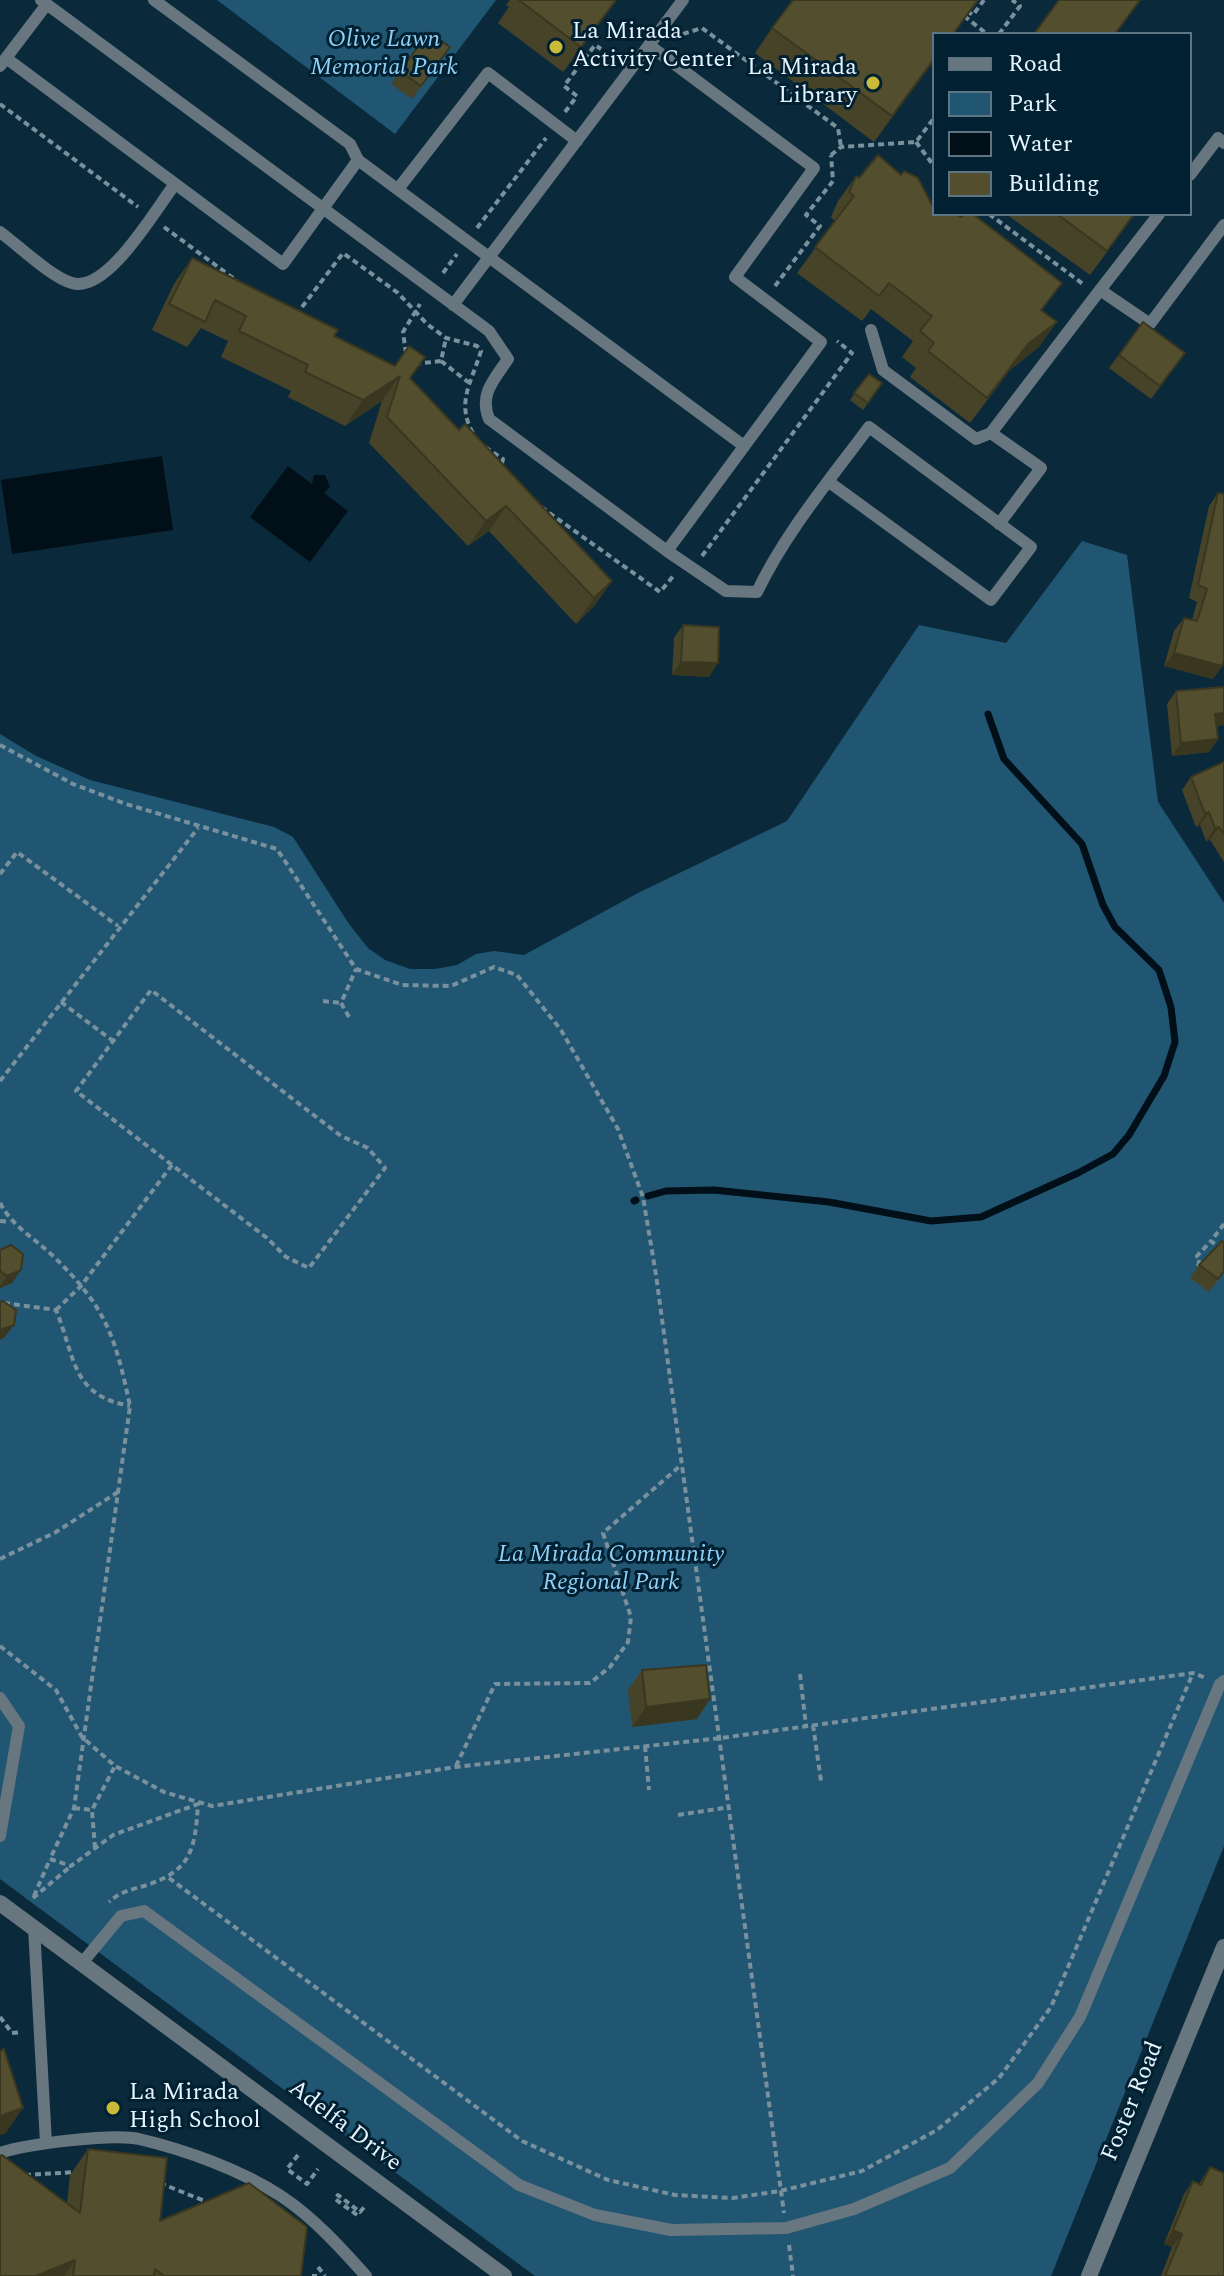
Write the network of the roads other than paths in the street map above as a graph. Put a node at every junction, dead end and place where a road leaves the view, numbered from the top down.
1 (154, 0) edge
2 (683, 0) edge
3 (44, 2) edge
4 (649, 45) junction
5 (3, 62) edge
6 (1222, 138) edge
7 (577, 141) junction
8 (358, 160) junction
9 (1192, 173) edge
10 (175, 184) junction
11 (398, 189) junction
12 (322, 208) junction
13 (1157, 216) edge
14 (1224, 225) edge
15 (0, 232) edge
16 (489, 256) junction
17 (1098, 292) junction
18 (453, 305) junction
19 (871, 330) dead end
20 (991, 433) junction
21 (744, 446) junction
22 (829, 482) junction
23 (999, 524) junction
24 (667, 551) junction
25 (1224, 1681) edge
26 (0, 1698) edge
27 (4, 1793) edge
28 (0, 1836) edge
29 (0, 1903) edge
30 (34, 1928) junction
31 (1224, 1947) edge
32 (82, 1963) junction
33 (46, 2143) junction
34 (0, 2153) edge
35 (366, 2276) edge
36 (504, 2276) edge
37 (1089, 2276) edge

1 - 8 lane
2 - 4 lane
3 - 5 lane
3 - 12 lane
4 - 7 lane
4 - 21 lane
5 - 10 lane
6 - 9 lane
7 - 11 lane
7 - 16 lane
8 - 11 lane
8 - 12 lane
10 - 12 lane
10 - 15 lane
11 - 16 lane
12 - 18 lane
13 - 17 lane
14 - 17 lane
16 - 18 lane
16 - 21 lane
17 - 20 lane
18 - 24 lane
19 - 20 lane
20 - 23 lane
21 - 24 lane
22 - 23 lane
22 - 23 lane
22 - 24 lane
25 - 32 lane
26 - 27 lane
27 - 28 lane
29 - 30 street, Adelfa Drive
30 - 32 street, Adelfa Drive
30 - 33 lane
31 - 37 street, Foster Road
32 - 36 street, Adelfa Drive
33 - 34 lane
33 - 35 lane

